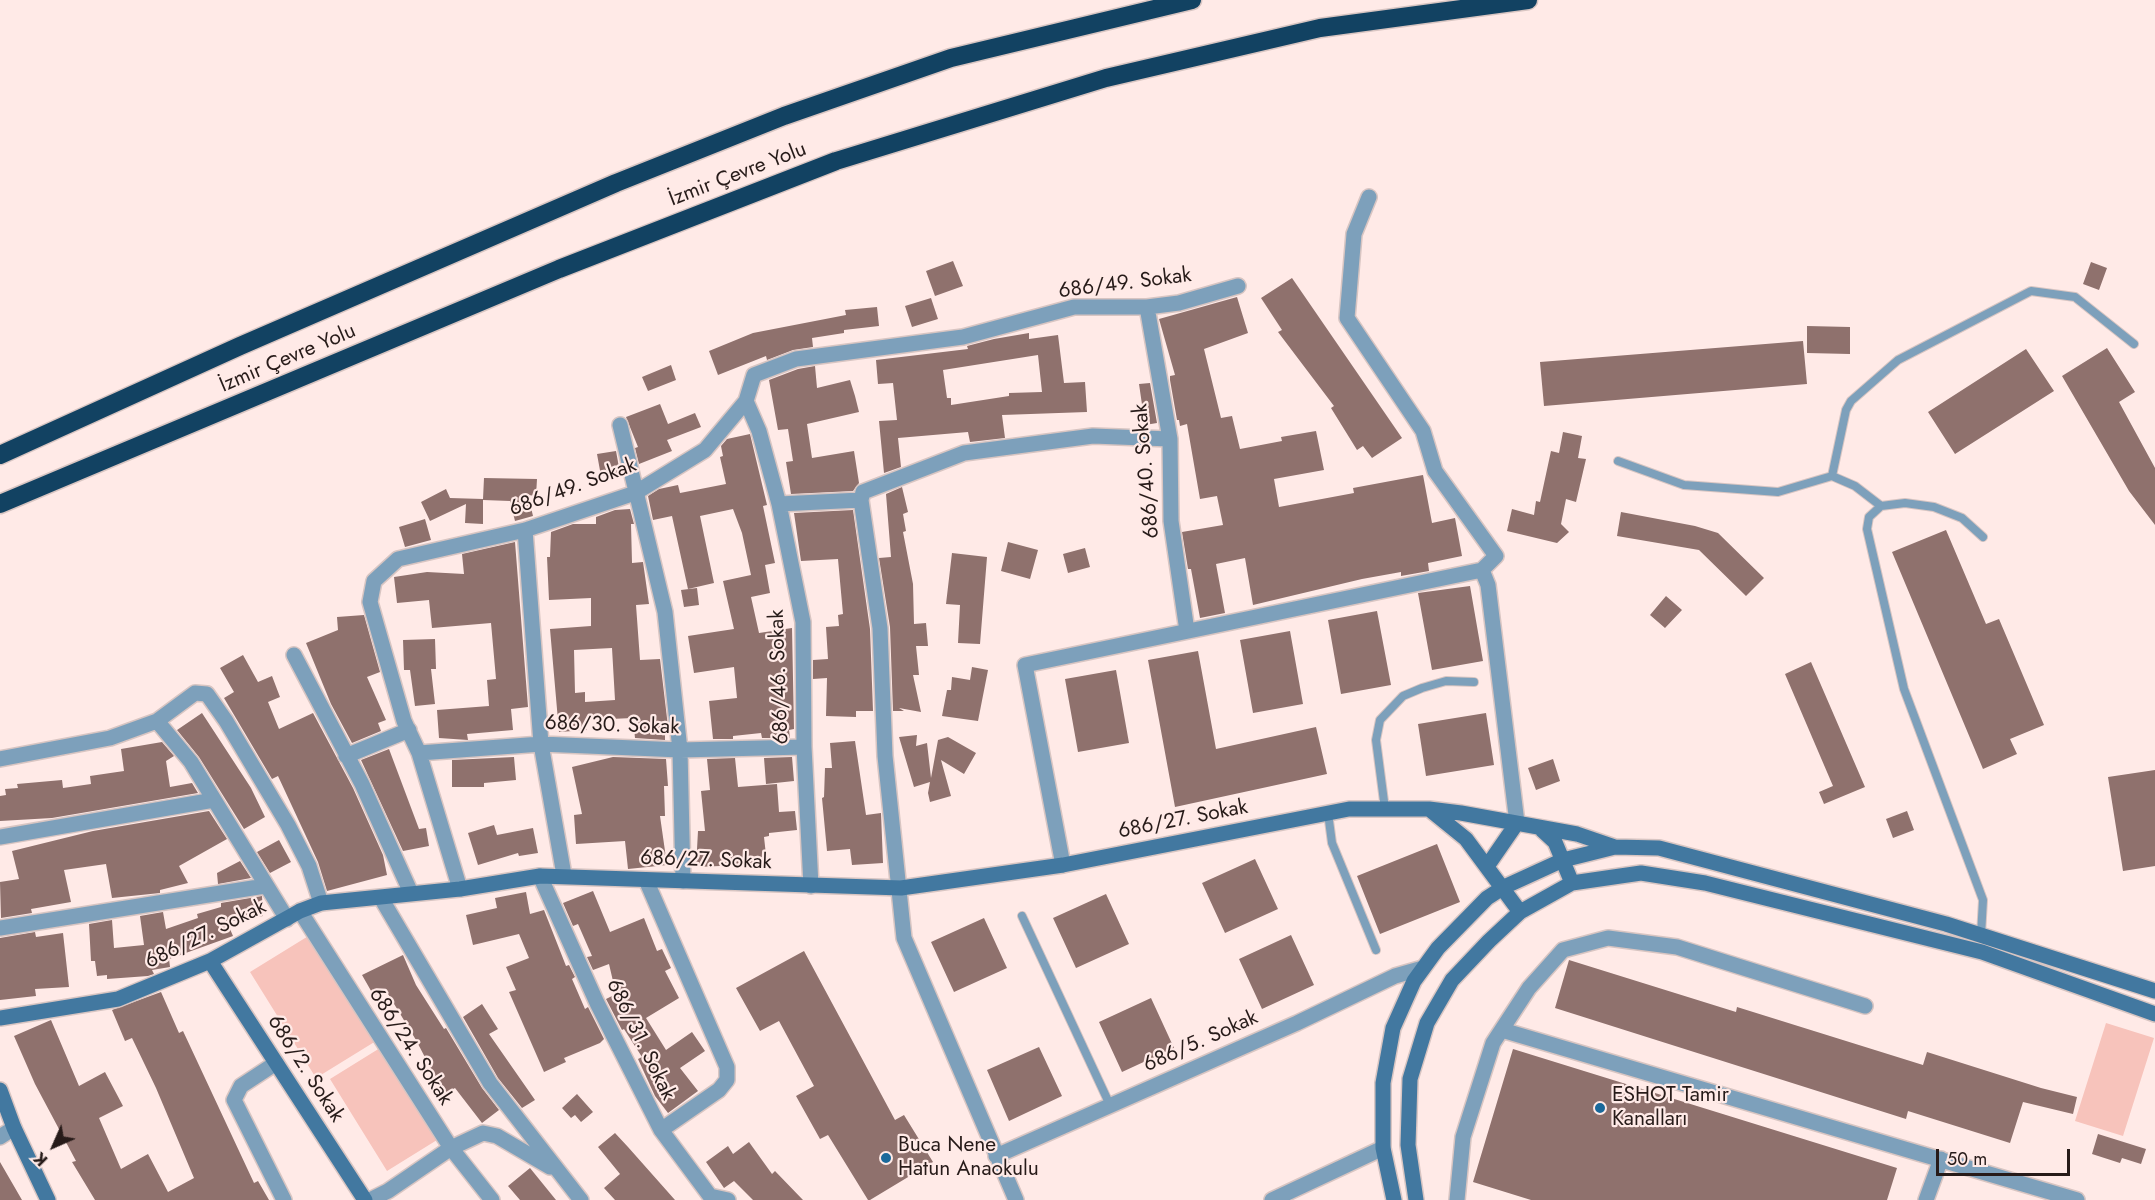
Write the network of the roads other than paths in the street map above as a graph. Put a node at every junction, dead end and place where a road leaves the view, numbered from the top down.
1 (1192, 0) edge
2 (1528, 0) edge
3 (1369, 197) dead end
4 (1238, 286) dead end
5 (1147, 307) junction
6 (2134, 344) dead end
7 (746, 401) junction
8 (620, 425) dead end
9 (1170, 439) junction
10 (0, 455) edge
11 (1618, 461) dead end
12 (1832, 476) junction
13 (635, 493) junction
14 (861, 500) junction
15 (0, 504) edge
16 (779, 504) junction
17 (1881, 506) junction
18 (525, 530) junction
19 (1983, 537) dead end
20 (1482, 570) junction
21 (1187, 631) junction
22 (294, 655) dead end
23 (1474, 682) dead end
24 (157, 721) junction
25 (409, 730) junction
26 (541, 744) junction
27 (804, 747) junction
28 (680, 750) junction
29 (419, 753) junction
30 (346, 756) junction
31 (0, 759) edge
32 (214, 800) junction
33 (1385, 809) junction
34 (1429, 809) junction
35 (1328, 813) junction
36 (1517, 824) junction
37 (1542, 830) junction
38 (0, 837) edge
39 (1615, 847) junction
40 (1563, 860) junction
41 (1063, 865) junction
42 (1488, 865) junction
43 (564, 875) junction
44 (540, 876) junction
45 (646, 879) junction
46 (683, 881) junction
47 (1572, 883) junction
48 (265, 886) junction
49 (811, 886) junction
50 (1504, 887) junction
51 (901, 888) junction
52 (460, 889) junction
53 (411, 893) junction
54 (381, 898) junction
55 (321, 903) junction
56 (1521, 912) junction
57 (293, 915) junction
58 (1022, 916) dead end
59 (0, 928) edge
60 (1981, 935) junction
61 (1376, 950) dead end
62 (210, 961) junction
63 (1424, 968) junction
64 (2155, 991) edge
65 (1865, 1006) dead end
66 (2155, 1014) edge
67 (0, 1018) edge
68 (1502, 1030) junction
69 (276, 1063) junction
70 (0, 1090) edge
71 (1110, 1105) junction
72 (14, 1128) junction
73 (661, 1130) junction
74 (0, 1137) edge
75 (451, 1148) junction
76 (1383, 1148) junction
77 (996, 1156) junction
78 (1941, 1159) junction
79 (560, 1174) junction
80 (725, 1199) edge
81 (48, 1200) edge
82 (284, 1200) edge
83 (365, 1200) edge
84 (370, 1200) edge
85 (492, 1200) edge
86 (580, 1200) edge
87 (1016, 1200) edge
88 (1272, 1200) edge
89 (1394, 1200) edge
90 (1416, 1200) edge
91 (1457, 1200) edge
92 (1926, 1200) edge
93 (2077, 1200) edge

1 - 10 highway, İzmir Çevre Yolu
2 - 15 highway, İzmir Çevre Yolu
3 - 20 street
4 - 5 street, 686/49. Sokak
5 - 7 street, 686/49. Sokak
5 - 9 street, 686/40. Sokak
6 - 12 lane
7 - 13 street, 686/49. Sokak
7 - 16 street, 686/46. Sokak
8 - 13 street
9 - 14 street
9 - 21 street, 686/40. Sokak
11 - 12 lane
12 - 17 lane
13 - 18 street, 686/49. Sokak
13 - 28 street
14 - 16 street
14 - 51 street
16 - 27 street, 686/46. Sokak
17 - 19 lane
17 - 60 lane
18 - 25 street, 686/49. Sokak
18 - 26 street
20 - 21 street
20 - 36 street
21 - 41 street
22 - 30 street
23 - 33 lane
24 - 31 street
24 - 32 street, 686/24. Sokak
24 - 55 street
25 - 29 street, 686/49. Sokak
25 - 30 street
26 - 28 street, 686/30. Sokak
26 - 29 street, 686/30. Sokak
26 - 43 street
27 - 28 street, 686/30. Sokak
27 - 49 street, 686/46. Sokak
28 - 46 street
29 - 52 street, 686/49. Sokak
30 - 53 street
32 - 38 street
32 - 48 street, 686/24. Sokak
33 - 34 street, 686/27. Sokak
33 - 35 street, 686/27. Sokak
34 - 36 street, 686/27. Sokak
34 - 42 street
35 - 41 street, 686/27. Sokak
35 - 61 lane
36 - 37 street, 686/27. Sokak
36 - 42 street
37 - 39 street, 686/27. Sokak
37 - 40 street
39 - 40 street
39 - 60 street
40 - 47 street
40 - 50 street
41 - 51 street, 686/27. Sokak
42 - 50 street
43 - 44 street, 686/27. Sokak
43 - 45 street, 686/27. Sokak
44 - 52 street, 686/27. Sokak
44 - 73 street, 686/31. Sokak
45 - 46 street, 686/27. Sokak
45 - 73 street
46 - 49 street, 686/27. Sokak
47 - 56 street
47 - 66 street
48 - 57 street, 686/24. Sokak
48 - 59 street
49 - 51 street, 686/27. Sokak
50 - 56 street
50 - 63 street
51 - 77 street
52 - 53 street, 686/27. Sokak
53 - 54 street, 686/27. Sokak
54 - 55 street, 686/27. Sokak
54 - 79 street
55 - 57 street, 686/27. Sokak
56 - 90 street
57 - 62 street, 686/27. Sokak
57 - 75 street, 686/24. Sokak
58 - 71 lane
60 - 64 street
62 - 67 street, 686/27. Sokak
62 - 69 street, 686/2. Sokak
63 - 71 street, 686/5. Sokak
63 - 76 street
65 - 68 street
68 - 78 street
68 - 91 street
69 - 82 street
69 - 83 street, 686/2. Sokak
70 - 72 street
71 - 77 street, 686/5. Sokak
72 - 74 street
72 - 81 street
73 - 80 street, 686/31. Sokak
75 - 79 street
75 - 84 street
75 - 85 street, 686/24. Sokak
76 - 88 street
76 - 89 street
77 - 87 street
78 - 92 street
78 - 93 street
79 - 86 street

